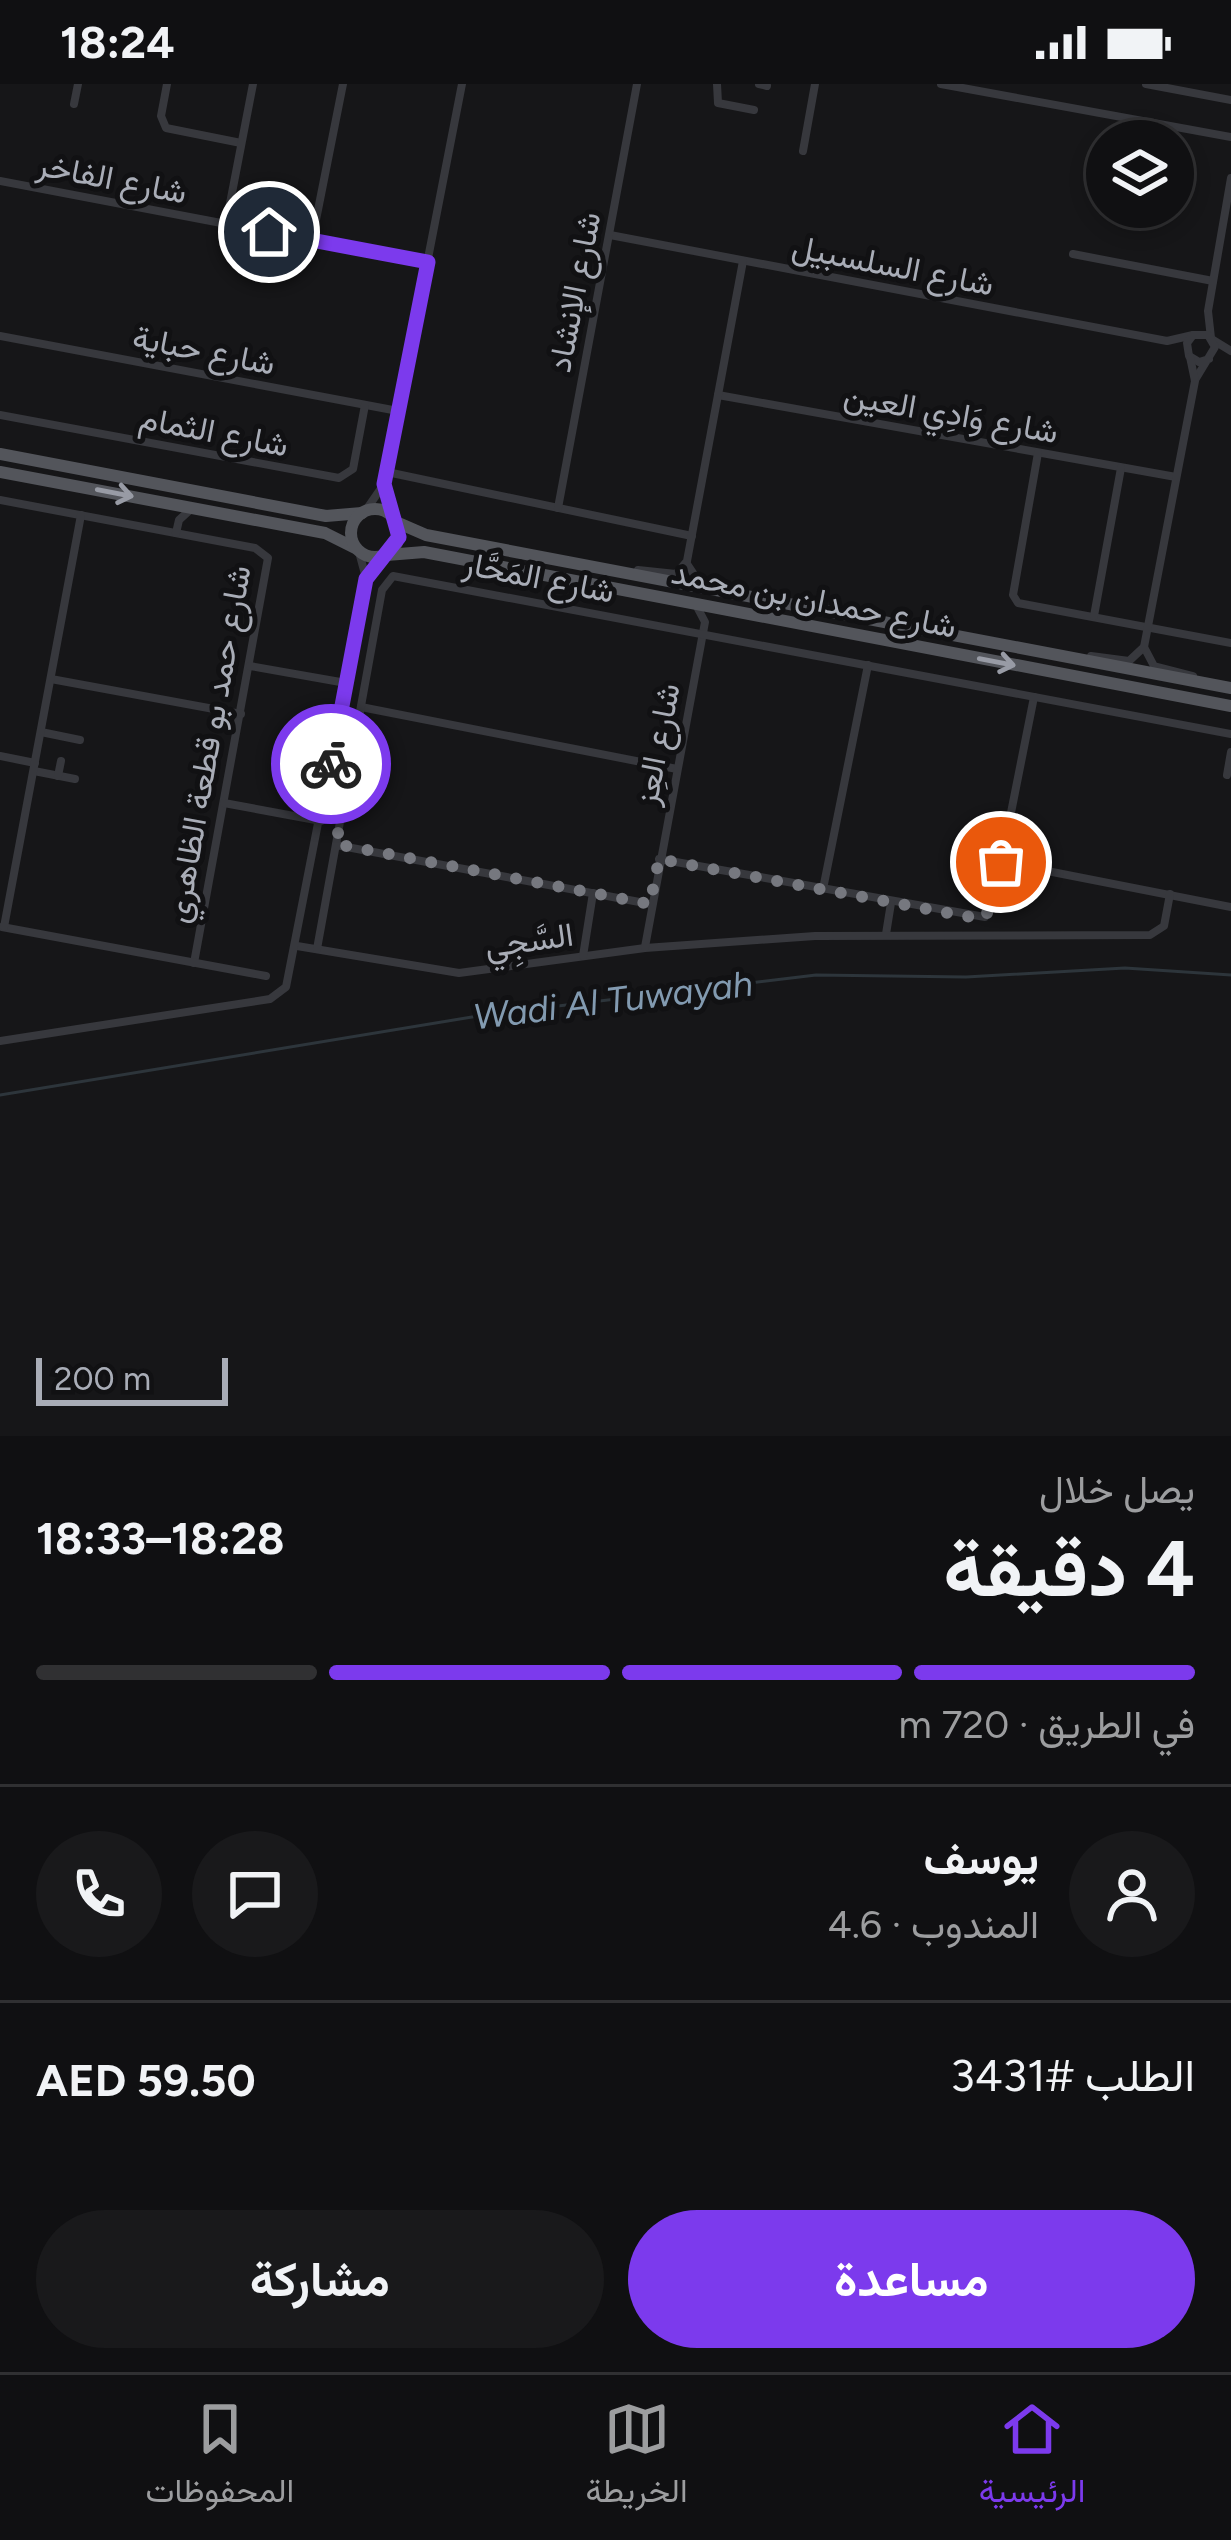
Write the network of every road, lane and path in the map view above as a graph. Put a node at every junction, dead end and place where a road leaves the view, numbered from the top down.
1 (78, 84) edge
2 (167, 84) edge
3 (177, 84) edge
4 (253, 84) edge
5 (343, 84) edge
6 (462, 84) edge
7 (637, 84) edge
8 (717, 84) edge
9 (815, 84) edge
10 (946, 84) edge
11 (1146, 84) edge
12 (164, 99) junction
13 (1231, 100) edge
14 (74, 104) dead end
15 (754, 110) dead end
16 (1231, 137) edge
17 (241, 143) junction
18 (803, 151) dead end
19 (1231, 178) edge
20 (0, 181) edge
21 (226, 224) junction
22 (610, 235) junction
23 (312, 240) junction
24 (1073, 254) dead end
25 (743, 261) junction
26 (428, 262) junction
27 (1213, 281) junction
28 (1208, 311) junction
29 (1194, 335) junction
30 (0, 336) edge
31 (1212, 339) junction
32 (1167, 341) junction
33 (1231, 353) edge
34 (1189, 357) junction
35 (1210, 358) junction
36 (1195, 381) junction
37 (718, 395) junction
38 (365, 405) junction
39 (398, 411) junction
40 (0, 415) edge
41 (1039, 453) junction
42 (0, 454) edge
43 (1121, 468) junction
44 (0, 472) edge
45 (387, 472) junction
46 (1176, 477) junction
47 (384, 484) junction
48 (0, 500) edge
49 (170, 503) junction
50 (193, 508) junction
51 (558, 508) junction
52 (364, 511) junction
53 (81, 515) junction
54 (393, 518) junction
55 (179, 520) junction
56 (176, 533) junction
57 (692, 536) junction
58 (357, 550) junction
59 (386, 555) junction
60 (687, 561) junction
61 (619, 572) junction
62 (366, 579) junction
63 (756, 600) junction
64 (695, 604) junction
65 (721, 610) junction
66 (1094, 616) junction
67 (706, 622) junction
68 (1149, 626) junction
69 (703, 634) junction
70 (1231, 643) edge
71 (1144, 647) junction
72 (1072, 658) junction
73 (868, 665) junction
74 (250, 666) junction
75 (51, 679) junction
76 (346, 683) junction
77 (1224, 687) edge
78 (1034, 697) junction
79 (1231, 706) edge
80 (361, 707) junction
81 (241, 714) junction
82 (41, 732) junction
83 (1231, 734) edge
84 (80, 740) dead end
85 (1231, 752) edge
86 (0, 757) edge
87 (61, 761) dead end
88 (35, 767) junction
89 (676, 770) junction
90 (330, 772) junction
91 (349, 775) junction
92 (1227, 775) dead end
93 (58, 776) junction
94 (75, 779) dead end
95 (224, 803) junction
96 (321, 821) junction
97 (336, 844) junction
98 (659, 859) junction
99 (1001, 862) junction
100 (824, 889) junction
101 (593, 893) junction
102 (1170, 894) junction
103 (891, 903) junction
104 (650, 904) junction
105 (1231, 907) edge
106 (2, 927) edge
107 (886, 934) junction
108 (297, 946) junction
109 (645, 947) junction
110 (316, 949) junction
111 (583, 956) junction
112 (194, 963) junction
113 (266, 976) dead end
114 (0, 1041) edge

1 - 14 street
2 - 12 street
3 - 12 street
4 - 17 street
5 - 23 street
6 - 26 street
7 - 22 street, شارع الإنشاد
8 - 15 street
9 - 18 street
10 - 16 street
11 - 13 street
12 - 17 street
17 - 21 street
19 - 27 street
20 - 21 street, شارع الفاخر
21 - 23 street, شارع الفاخر
22 - 25 street, شارع السلسبيل
22 - 51 street, شارع الإنشاد
23 - 26 street, شارع الفاخر
24 - 27 street
25 - 32 street, شارع السلسبيل
25 - 37 street
26 - 39 street
27 - 28 street
28 - 29 street
28 - 31 street
29 - 31 street
29 - 32 street, شارع السلسبيل
29 - 34 street
30 - 38 street, شارع حباية
31 - 33 street
31 - 35 street
32 - 34 street, شارع السلسبيل
33 - 35 street
34 - 35 street
34 - 36 street
35 - 36 street
36 - 46 street
37 - 41 street, شارع وَادِي العين
37 - 57 street
38 - 39 street, شارع حباية
38 - 40 street, شارع الثمام
39 - 45 street
41 - 43 street, شارع وَادِي العين
41 - 66 street
42 - 52 main road
43 - 46 street, شارع وَادِي العين
43 - 66 street
44 -> 49 main road
45 - 47 street
45 - 51 street
46 - 68 street
47 - 52 street
47 - 54 street
48 - 53 street, شارع حمد بو قطعة الظاهري
49 - 50 main road
49 - 55 street
50 - 55 street
50 - 58 main road
51 - 57 street
52 - 54 main road
52 - 58 main road
53 - 56 street, شارع حمد بو قطعة الظاهري
53 - 75 street
54 - 59 main road
54 - 61 main road, شارع حمدان بن محمد
55 - 56 street
56 - 74 street, شارع حمد بو قطعة الظاهري
57 - 60 street
58 - 59 main road
58 - 62 street
59 - 62 street
59 - 64 main road, شارع حمدان بن محمد
60 - 61 street
60 - 63 street
61 - 63 main road, شارع حمدان بن محمد
62 - 76 street
63 - 72 main road, شارع حمدان بن محمد
64 - 65 main road, شارع حمدان بن محمد
64 - 67 street
65 - 67 street
65 -> 79 main road, شارع حمدان بن محمد
66 - 68 street
67 - 69 street, شارع العِز
68 - 70 street
68 - 71 street
69 - 73 street, شارع المَحَّار
69 - 80 street, شارع المَحَّار
69 - 89 street, شارع العِز
71 - 72 street
71 - 77 street
72 - 77 main road, شارع حمدان بن محمد
73 - 78 street, شارع المَحَّار
73 - 100 street
74 - 76 street
74 - 81 street, شارع حمد بو قطعة الظاهري
75 - 81 street
75 - 82 street
76 - 90 street
78 - 83 street, شارع المَحَّار
78 - 99 street
80 - 89 street
80 - 91 street, شارع المَحَّار
81 - 95 street, شارع حمد بو قطعة الظاهري
82 - 84 street
82 - 88 street
85 - 92 street
86 - 88 street
87 - 93 street
88 - 93 street
88 - 106 street
89 - 98 street, شارع العِز
90 - 91 street
90 - 96 street
91 - 97 street, شارع المَحَّار
93 - 94 street
95 - 96 street
95 - 112 street, شارع حمد بو قطعة الظاهري
96 - 108 street
97 - 101 street
97 - 110 street, شارع المَحَّار
98 - 100 street
98 - 104 street, شارع العِز
99 - 102 street
99 - 103 street
100 - 103 street
101 - 104 street
101 - 111 street
102 - 105 street
102 - 107 street, السَّجِي
103 - 107 street
104 - 109 street, شارع العِز
106 - 112 street
107 - 109 street, السَّجِي
108 - 110 street, السَّجِي
108 - 114 street
109 - 111 street, السَّجِي
110 - 111 street, السَّجِي
112 - 113 street

